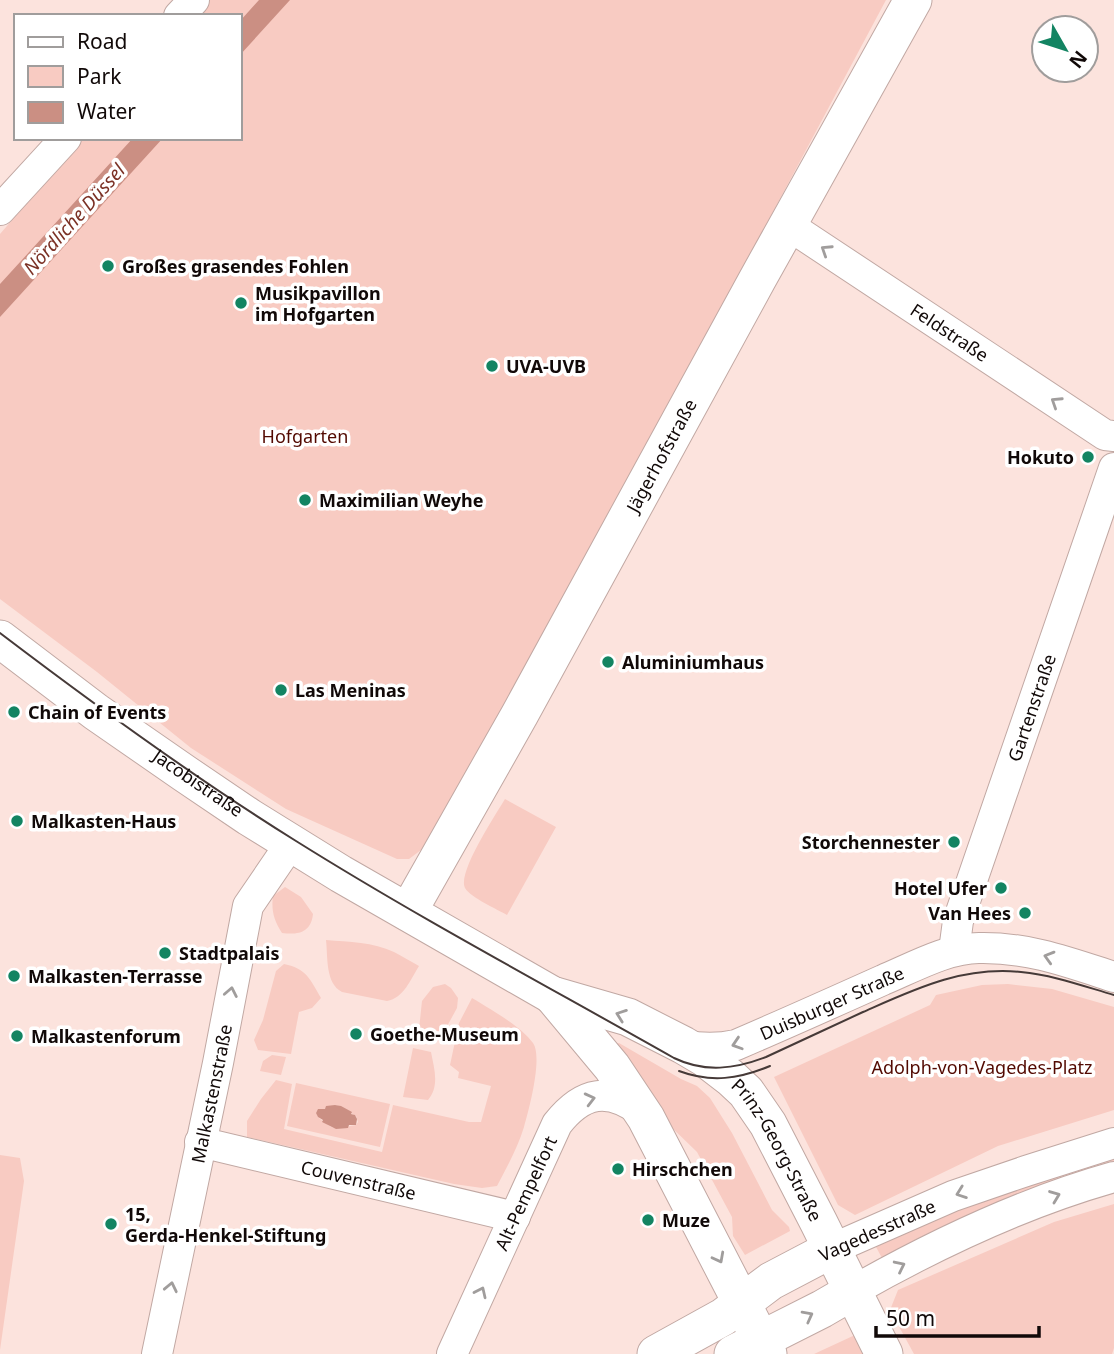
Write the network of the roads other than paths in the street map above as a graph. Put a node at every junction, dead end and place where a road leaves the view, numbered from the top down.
1 (194, 0) edge
2 (913, 0) edge
3 (182, 14) edge
4 (64, 140) edge
5 (0, 210) edge
6 (788, 225) junction
7 (1114, 436) edge
8 (1114, 468) edge
9 (0, 639) edge
10 (291, 843) junction
11 (408, 912) junction
12 (954, 951) junction
13 (1114, 977) edge
14 (552, 995) junction
15 (683, 1045) junction
16 (648, 1122) junction
17 (200, 1142) junction
18 (1114, 1143) edge
19 (1114, 1177) edge
20 (515, 1217) junction
21 (832, 1249) junction
22 (853, 1291) junction
23 (742, 1303) junction
24 (754, 1349) edge
25 (157, 1354) edge
26 (452, 1354) edge
27 (656, 1354) edge
28 (884, 1354) edge

1 - 3 street
2 - 6 main road, Jägerhofstraße
4 - 5 street
7 -> 6 street, Feldstraße
6 - 11 main road, Jägerhofstraße
8 - 12 street, Gartenstraße
9 - 10 main road, Jacobistraße
10 - 11 main road, Jacobistraße
17 -> 10 street, Malkastenstraße
11 - 14 main road, Duisburger Straße
13 -> 12 street, Duisburger Straße
12 -> 15 street, Duisburger Straße
15 -> 14 main road, Duisburger Straße
14 - 16 main road, Duisburger Straße
15 - 21 main road, Prinz-Georg-Straße
20 -> 16 street, Alt-Pempelfort
16 -> 23 main road
17 - 20 street, Couvenstraße
25 -> 17 street, Malkastenstraße
18 -> 21 street, Vagedesstraße
22 -> 19 street
26 -> 20 street, Alt-Pempelfort
21 - 22 main road, Prinz-Georg-Straße
21 - 23 main road, Vagedesstraße
24 -> 22 main road
22 - 28 main road, Prinz-Georg-Straße
23 - 24 main road
23 - 27 main road, Vagedesstraße

